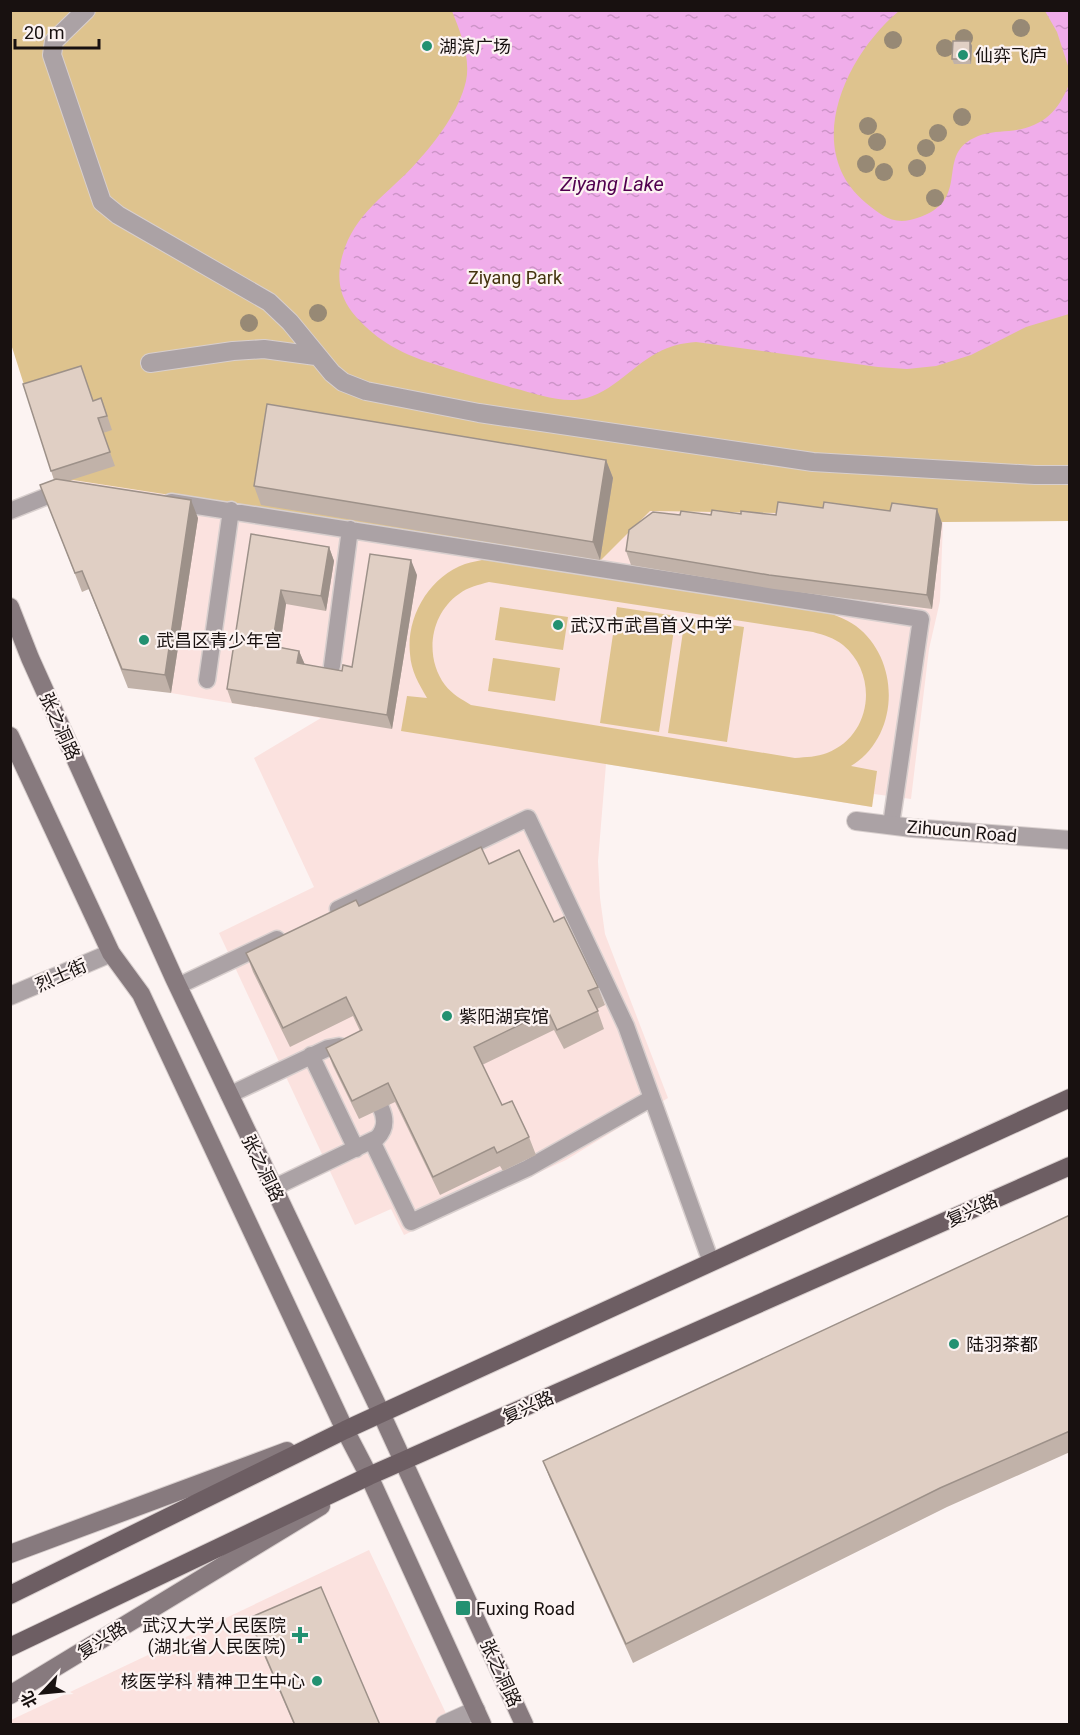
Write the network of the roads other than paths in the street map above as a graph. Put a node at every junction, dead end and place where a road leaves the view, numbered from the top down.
1 (86, 10) edge
2 (316, 356) junction
3 (150, 363) dead end
4 (1070, 475) edge
5 (76, 488) edge
6 (154, 499) edge
7 (231, 510) junction
8 (10, 511) edge
9 (350, 529) junction
10 (10, 607) edge
11 (332, 666) dead end
12 (207, 680) dead end
13 (10, 736) edge
14 (856, 821) dead end
15 (891, 825) junction
16 (1070, 840) edge
17 (328, 914) edge
18 (296, 929) edge
19 (111, 953) junction
20 (178, 986) junction
21 (10, 996) edge
22 (311, 1055) junction
23 (356, 1055) edge
24 (228, 1095) junction
25 (652, 1098) junction
26 (1070, 1098) edge
27 (381, 1108) edge
28 (372, 1141) junction
29 (356, 1149) junction
30 (1070, 1166) edge
31 (273, 1188) junction
32 (711, 1262) junction
33 (381, 1413) junction
34 (345, 1430) junction
35 (404, 1462) junction
36 (369, 1476) junction
37 (10, 1554) edge
38 (10, 1595) edge
39 (10, 1647) edge
40 (10, 1695) edge
41 (479, 1717) edge
42 (445, 1725) edge
43 (524, 1725) edge

1 - 2 street
2 - 3 street
2 - 4 street
5 - 8 lane
6 - 7 lane
7 - 9 lane
7 - 12 lane
9 - 11 lane
9 - 15 lane
10 - 20 main road, 张之洞路
13 - 19 main road, 张之洞路
14 - 15 street, Zihucun Road
15 - 16 street, Zihucun Road
17 - 25 lane
18 - 20 lane
19 - 21 street, 烈士街
19 - 34 main road, 张之洞路
20 - 24 main road, 张之洞路
22 - 23 lane
22 - 24 lane
22 - 29 lane
24 - 31 main road, 张之洞路
25 - 28 lane
25 - 32 lane
26 - 32 main road
27 - 28 lane
28 - 29 lane
29 - 31 lane
30 - 35 main road, 复兴路
31 - 33 main road, 张之洞路
32 - 33 main road
33 - 34 main road
33 - 35 main road, 张之洞路
34 - 36 main road, 张之洞路
34 - 37 main road
34 - 38 main road
35 - 36 main road, 复兴路
35 - 43 main road, 张之洞路
36 - 39 main road
36 - 40 main road, 复兴路
36 - 41 main road, 张之洞路
41 - 42 street

